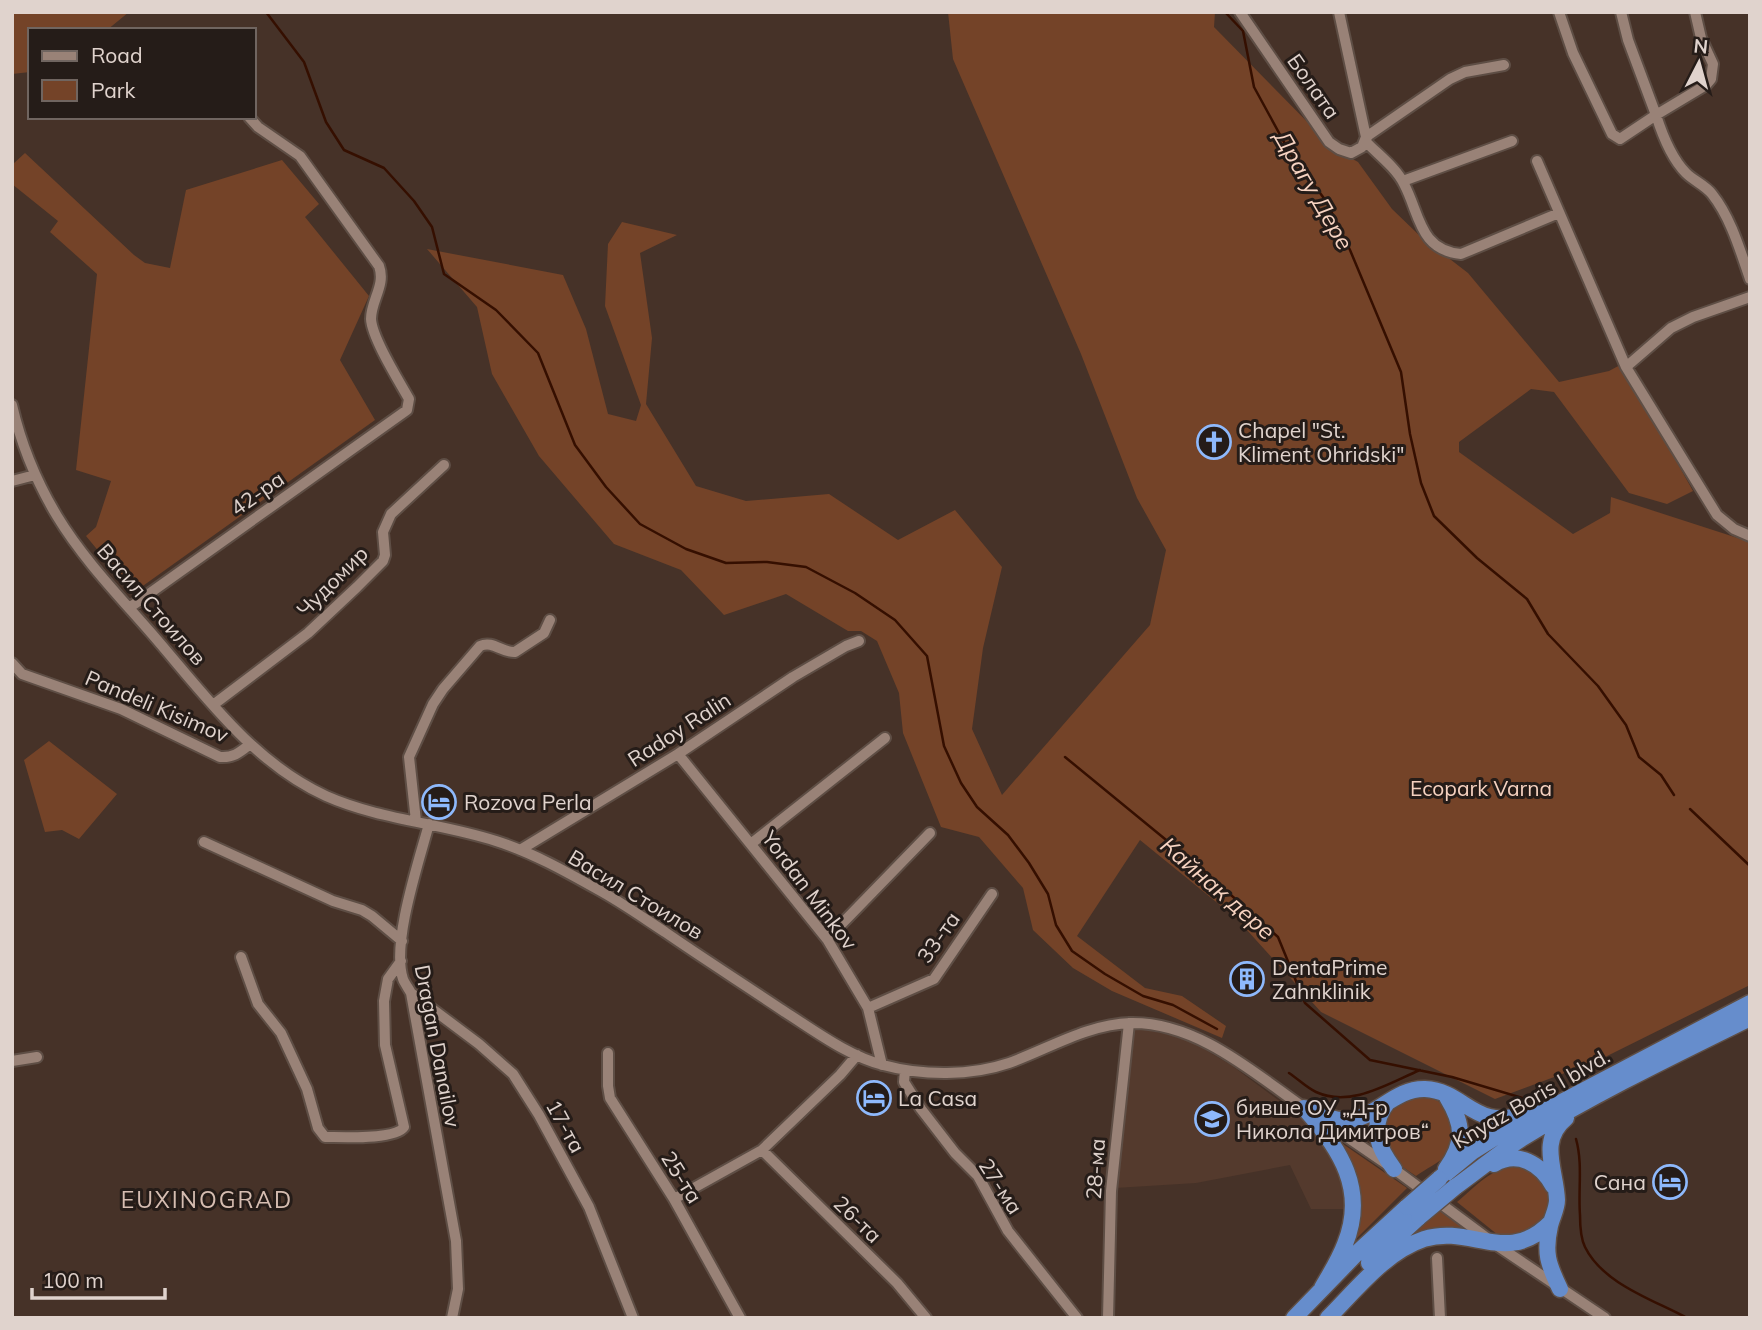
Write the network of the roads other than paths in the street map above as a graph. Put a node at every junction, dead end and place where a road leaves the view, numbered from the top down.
1 (1240, 12) edge
2 (1339, 12) edge
3 (1559, 12) edge
4 (1621, 12) edge
5 (1695, 12) edge
6 (1504, 65) dead end
7 (1656, 115) junction
8 (251, 119) edge
9 (1366, 137) junction
10 (1512, 141) dead end
11 (1537, 161) dead end
12 (1403, 181) junction
13 (1559, 213) junction
14 (1750, 279) edge
15 (1750, 297) edge
16 (1626, 367) junction
17 (12, 405) edge
18 (444, 465) dead end
19 (35, 475) junction
20 (12, 481) edge
21 (1750, 536) edge
22 (129, 608) junction
23 (550, 620) dead end
24 (859, 641) dead end
25 (12, 663) edge
26 (213, 705) junction
27 (885, 738) dead end
28 (249, 745) junction
29 (678, 754) junction
30 (416, 821) junction
31 (429, 824) junction
32 (930, 833) dead end
33 (204, 842) dead end
34 (752, 843) junction
35 (520, 850) junction
36 (992, 894) dead end
37 (827, 939) junction
38 (402, 941) junction
39 (241, 957) dead end
40 (401, 961) junction
41 (411, 993) junction
42 (1750, 1003) edge
43 (868, 1009) junction
44 (1750, 1017) edge
45 (1129, 1023) junction
46 (608, 1053) dead end
47 (857, 1055) junction
48 (37, 1057) dead end
49 (12, 1061) edge
50 (882, 1065) junction
51 (905, 1070) junction
52 (1445, 1095) junction
53 (1583, 1096) junction
54 (1387, 1103) junction
55 (1304, 1108) junction
56 (762, 1150) junction
57 (1394, 1169) junction
58 (1439, 1179) junction
59 (1455, 1187) junction
60 (1555, 1188) junction
61 (674, 1199) junction
62 (1413, 1212) junction
63 (1551, 1222) junction
64 (1495, 1244) junction
65 (1437, 1258) dead end
66 (1322, 1289) junction
67 (1559, 1289) junction
68 (1600, 1317) edge
69 (452, 1318) edge
70 (633, 1318) edge
71 (740, 1318) edge
72 (926, 1318) edge
73 (1077, 1318) edge
74 (1108, 1318) edge
75 (1294, 1318) edge
76 (1317, 1318) edge
77 (1328, 1318) edge
78 (1440, 1318) edge

1 - 9 street, Болата
2 - 9 street
3 - 7 street
4 - 7 street
5 - 7 street
6 - 9 street
7 - 14 street
8 - 22 street, 42-ра
9 - 12 street
10 - 12 street
11 - 13 street
12 - 13 street
13 - 16 street
15 - 16 street
16 - 21 street
17 - 19 street, Васил Стоилов
18 - 26 street, Чудомир
19 - 20 street
19 - 22 street, Васил Стоилов
22 - 26 street, Васил Стоилов
23 - 30 street
24 - 29 street, Radoy Ralin
25 - 28 street, Pandeli Kisimov
26 - 28 street, Васил Стоилов
27 - 34 street
28 - 30 street, Васил Стоилов
29 - 34 street, Yordan Minkov
29 - 35 street, Radoy Ralin
30 - 31 street, Васил Стоилов
31 - 35 street, Васил Стоилов
31 - 38 street, Dragan Danailov
32 - 37 street
33 - 38 street
34 - 37 street, Yordan Minkov
35 - 47 street, Васил Стоилов
36 - 43 street, 33-та
37 - 43 street, Yordan Minkov
38 - 40 street, Dragan Danailov
39 - 40 street
40 - 41 street, Dragan Danailov
41 - 69 street, Dragan Danailov
41 - 70 street, 17-та
42 - 53 highway, Knyaz Boris I blvd.
43 - 50 street, Yordan Minkov
44 - 53 highway, Knyaz Boris I blvd.
45 - 51 street, Васил Стоилов
45 - 55 street, Васил Стоилов
45 - 74 street, 28-ма
46 - 61 street, 25-та
47 - 50 street, Васил Стоилов
47 - 56 street
48 - 49 street
50 - 51 street, Васил Стоилов
51 - 73 street, 27-ма
52 - 53 highway
52 - 54 highway
52 - 58 highway
53 - 58 highway, Knyaz Boris I blvd.
53 - 59 highway, Knyaz Boris I blvd.
53 - 60 highway
54 - 55 highway
54 - 57 highway
55 - 57 street, Васил Стоилов
55 - 66 highway
56 - 61 street
56 - 72 street, 26-та
57 - 64 street, Васил Стоилов
58 - 62 highway, Knyaz Boris I blvd., bridge
59 - 60 highway
59 - 62 highway, Knyaz Boris I blvd., bridge
60 - 63 highway
61 - 71 street, 25-та
62 - 66 highway, Knyaz Boris I blvd.
62 - 76 highway, Knyaz Boris I blvd.
63 - 64 highway
63 - 67 highway
64 - 67 street, Васил Стоилов
64 - 77 highway
65 - 78 street
66 - 75 highway, Knyaz Boris I blvd.
67 - 68 street, Васил Стоилов

